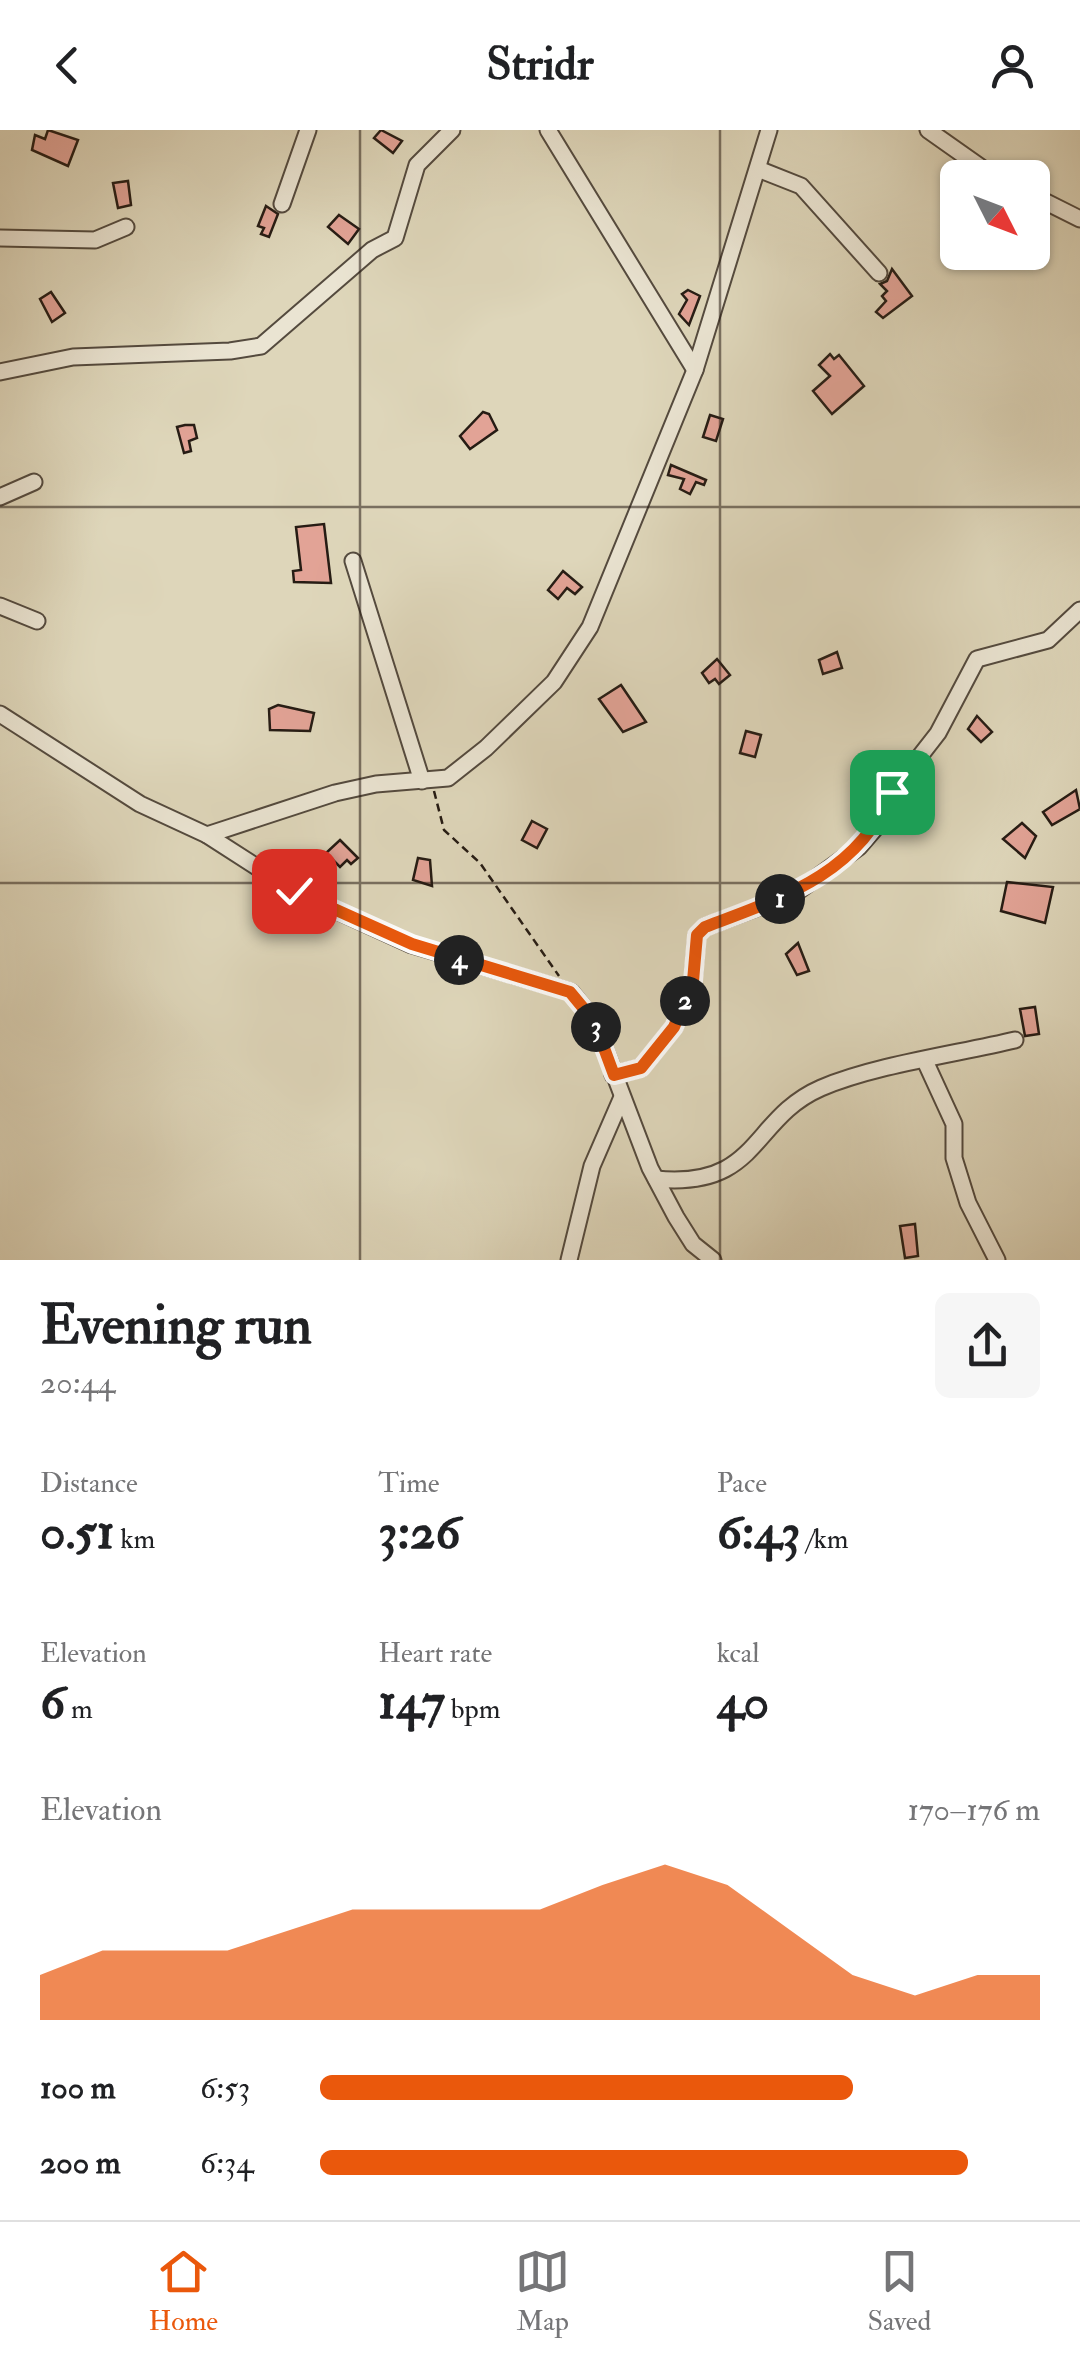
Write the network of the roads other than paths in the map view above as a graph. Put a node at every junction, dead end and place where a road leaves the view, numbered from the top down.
1 (308, 130) edge
2 (452, 130) edge
3 (548, 130) edge
4 (769, 130) edge
5 (928, 130) edge
6 (970, 160) edge
7 (758, 169) junction
8 (282, 204) dead end
9 (1050, 205) edge
10 (1080, 219) edge
11 (126, 228) dead end
12 (0, 238) edge
13 (879, 273) dead end
14 (695, 370) junction
15 (0, 372) edge
16 (34, 482) dead end
17 (0, 497) edge
18 (352, 561) dead end
19 (0, 606) edge
20 (1080, 610) edge
21 (37, 621) dead end
22 (0, 714) edge
23 (427, 780) junction
24 (207, 835) junction
25 (1015, 1040) dead end
26 (925, 1061) junction
27 (614, 1075) junction
28 (622, 1097) junction
29 (656, 1179) junction
30 (569, 1260) edge
31 (713, 1260) edge
32 (997, 1260) edge

1 - 8 street
2 - 15 street
3 - 14 street
4 - 7 street
5 - 6 street
7 - 13 street
7 - 14 street
9 - 10 street
11 - 12 street
14 - 23 street
16 - 17 street
18 - 23 street
19 - 21 street
20 - 27 street
22 - 24 street
23 - 24 street
24 - 27 street
25 - 26 street
26 - 29 street
26 - 32 street
27 - 28 street
28 - 29 street
28 - 30 street
29 - 31 street

